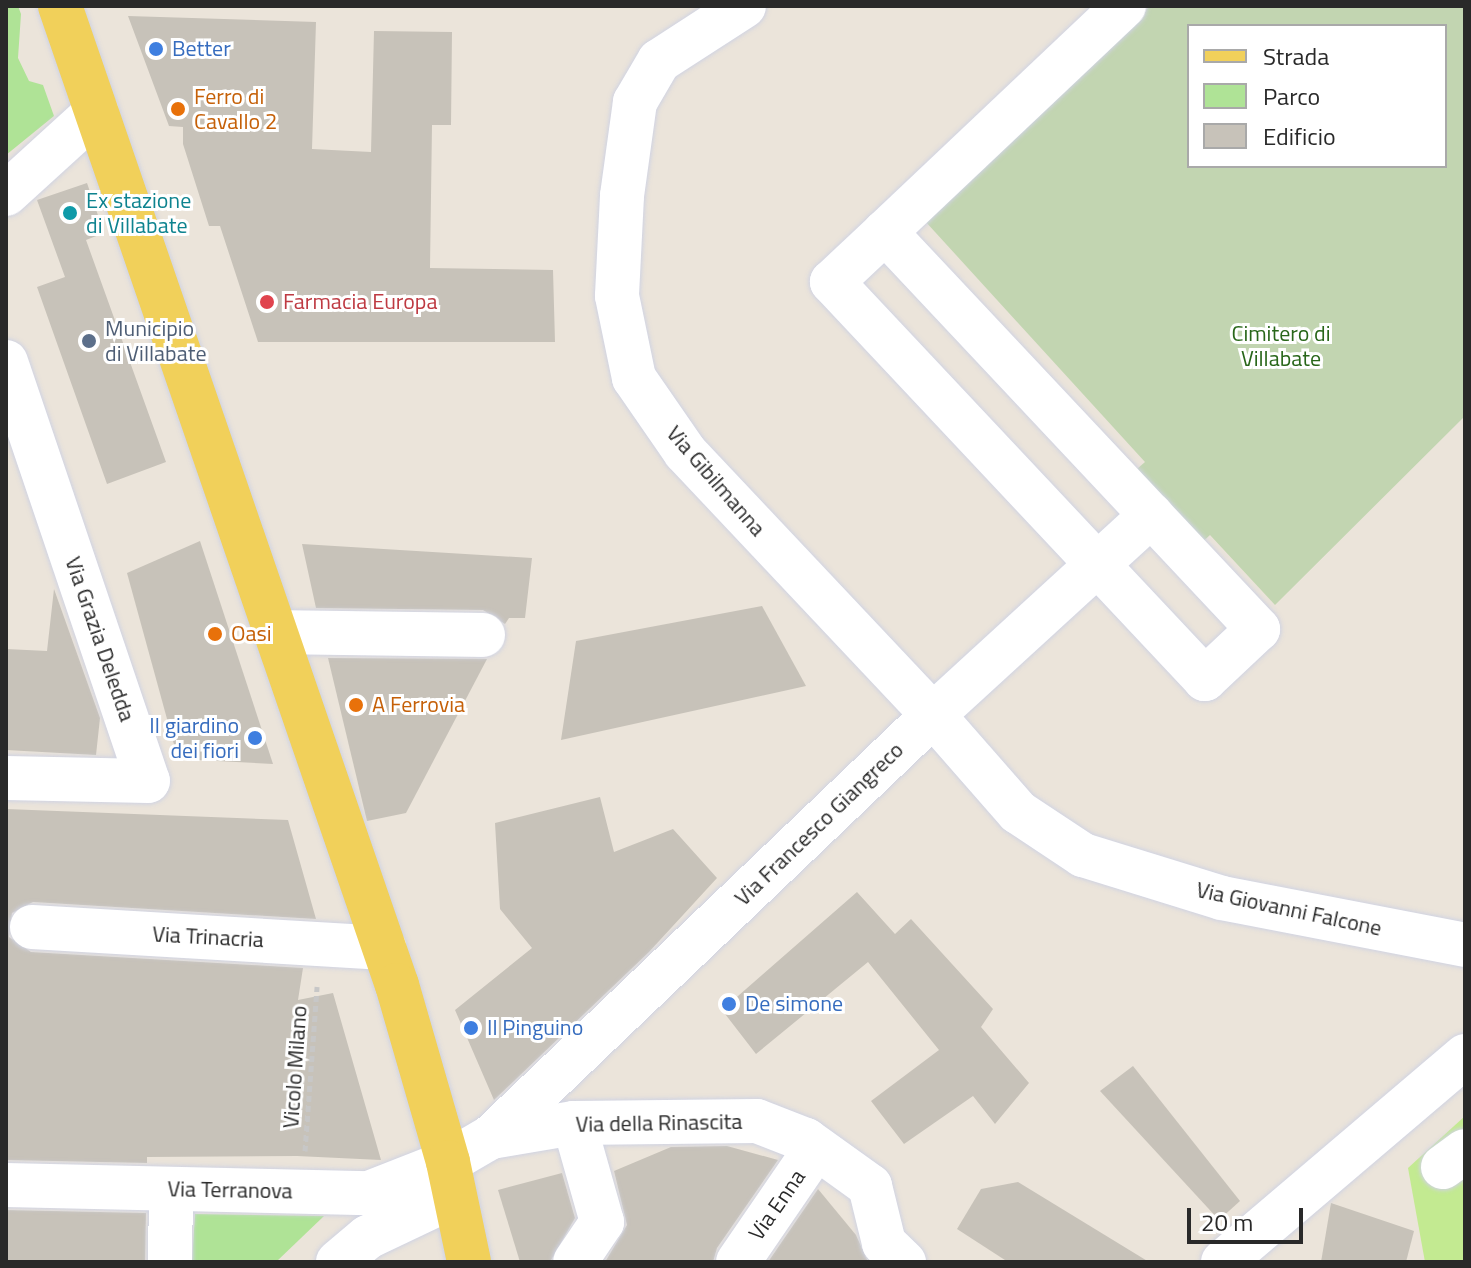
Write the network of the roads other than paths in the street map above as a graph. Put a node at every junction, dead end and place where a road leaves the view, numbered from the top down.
1 (60, 6) edge
2 (744, 6) edge
3 (1124, 6) edge
4 (96, 112) junction
5 (6, 194) edge
6 (885, 232) junction
7 (6, 362) edge
8 (1151, 515) junction
9 (1097, 565) junction
10 (275, 632) junction
11 (483, 635) dead end
12 (933, 715) junction
13 (6, 778) edge
14 (32, 927) dead end
15 (1465, 945) edge
16 (384, 948) junction
17 (1465, 1056) edge
18 (574, 1123) junction
19 (491, 1137) junction
20 (816, 1148) junction
21 (451, 1179) junction
22 (6, 1185) edge
23 (171, 1189) junction
24 (369, 1193) junction
25 (353, 1249) edge
26 (888, 1256) edge
27 (170, 1262) edge
28 (469, 1262) edge
29 (575, 1262) edge
30 (738, 1262) edge
31 (1223, 1262) edge

1 - 4 main road
2 - 12 street, Via Gibilmanna
3 - 6 street
4 - 5 street
4 - 10 main road
6 - 8 street
6 - 9 street
7 - 13 street, Via Grazia Deledda
8 - 9 street, Via Francesco Giangreco
8 - 9 street
9 - 12 street, Via Francesco Giangreco
10 - 11 street
10 - 16 main road
12 - 15 street, Via Giovanni Falcone
12 - 19 street, Via Francesco Giangreco
14 - 16 street, Via Trinacria
16 - 21 main road
17 - 31 street
18 - 19 street, Via della Rinascita
18 - 20 street, Via della Rinascita
18 - 29 street
19 - 21 street, Via della Rinascita
20 - 26 street, Via della Rinascita
20 - 30 street, Via Enna
21 - 24 street, Via Terranova
21 - 25 street
21 - 28 main road
22 - 23 street, Via Terranova
23 - 24 street, Via Terranova
23 - 27 street
24 - 25 street

